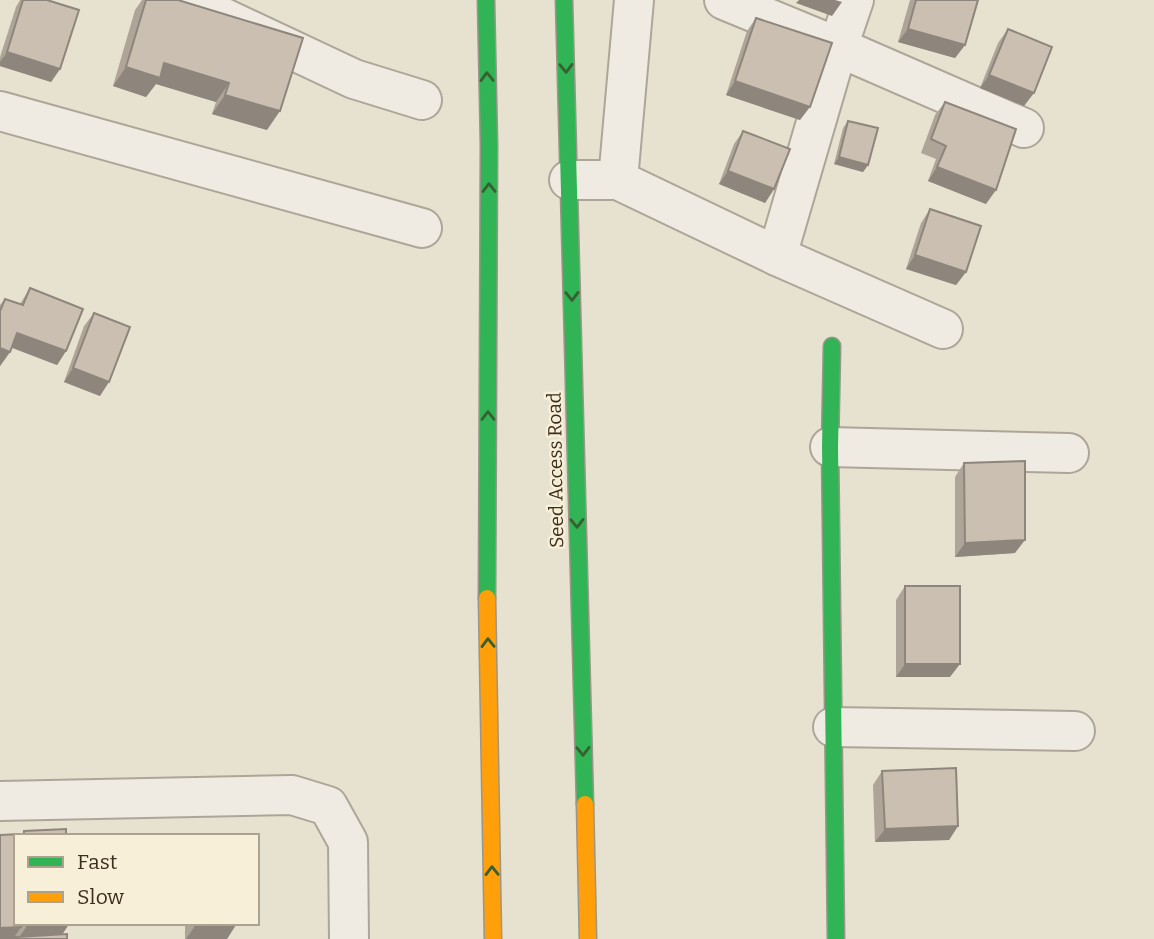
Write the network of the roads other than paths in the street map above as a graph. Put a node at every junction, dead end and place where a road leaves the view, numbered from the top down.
1 (186, 0) edge
2 (486, 0) edge
3 (564, 0) edge
4 (635, 0) edge
5 (724, 0) edge
6 (854, 0) edge
7 (838, 47) junction
8 (422, 100) dead end
9 (0, 111) edge
10 (1024, 128) dead end
11 (569, 180) junction
12 (618, 180) junction
13 (422, 228) dead end
14 (777, 256) junction
15 (943, 329) dead end
16 (832, 346) dead end
17 (830, 447) junction
18 (1069, 453) dead end
19 (833, 727) junction
20 (1075, 731) dead end
21 (0, 801) edge
22 (349, 939) edge
23 (494, 939) edge
24 (588, 939) edge
25 (836, 939) edge

1 - 8 street
23 -> 2 street
3 -> 11 street, Seed Access Road
4 - 12 street
5 - 7 street
6 - 7 street
7 - 10 street
7 - 14 street
9 - 13 street
11 - 12 street
11 -> 24 street, Seed Access Road
12 - 14 street
14 - 15 street
16 - 17 street
17 - 18 street
17 - 19 street
19 - 20 street
19 - 25 street
21 - 22 street

